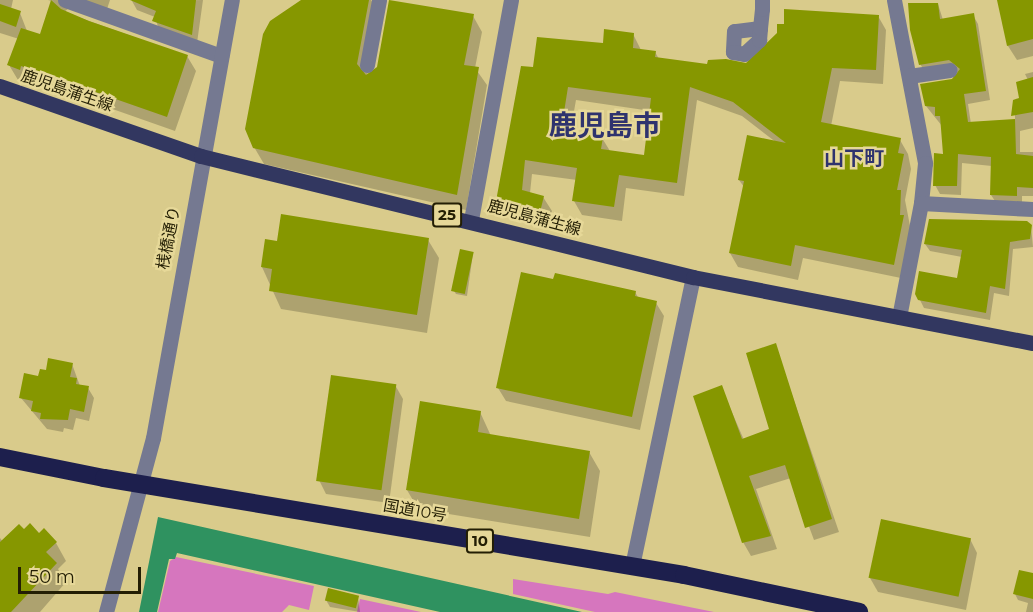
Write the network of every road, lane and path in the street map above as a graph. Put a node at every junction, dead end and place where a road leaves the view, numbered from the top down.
1 (65, 0) edge
2 (232, 0) edge
3 (379, 0) edge
4 (511, 0) edge
5 (762, 0) edge
6 (894, 0) edge
7 (760, 28) dead end
8 (220, 56) junction
9 (367, 65) dead end
10 (950, 70) dead end
11 (909, 76) junction
12 (0, 86) edge
13 (201, 156) junction
14 (921, 203) junction
15 (1033, 209) edge
16 (471, 220) junction
17 (693, 277) junction
18 (899, 317) junction
19 (1033, 343) edge
20 (0, 457) edge
21 (140, 483) junction
22 (632, 566) junction
23 (106, 612) edge
24 (859, 612) edge

1 - 8 street
2 - 8 street, 桟橋通り
3 - 9 street
4 - 16 street
5 - 7 street
6 - 11 street
8 - 13 street, 桟橋通り
10 - 11 street
11 - 14 street
12 - 13 main road, 鹿児島蒲生線 / 25
13 - 16 main road, 鹿児島蒲生線 / 25
13 - 21 street, 桟橋通り
14 - 15 street
14 - 18 street
16 - 17 main road, 鹿児島蒲生線 / 25
17 - 18 main road, 鹿児島蒲生線 / 25
17 - 22 street
18 - 19 main road, 鹿児島蒲生線 / 25
20 - 21 highway, 国道10号 / 10
21 - 22 highway, 国道10号 / 10
21 - 23 street, 桟橋通り
22 - 24 highway, 国道10号 / 10

